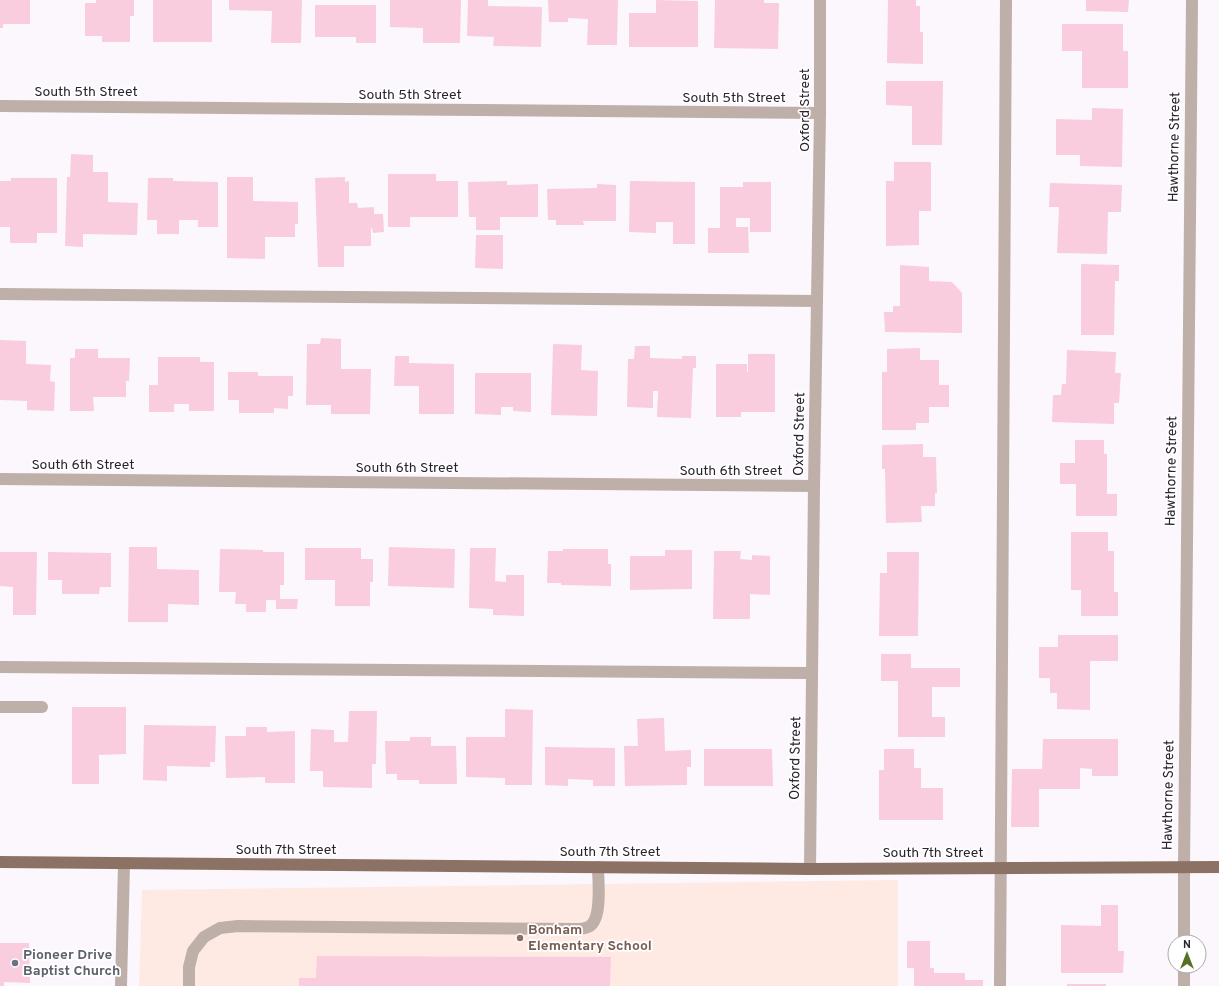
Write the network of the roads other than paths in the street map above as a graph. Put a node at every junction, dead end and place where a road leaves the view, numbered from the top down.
1 (820, 0) edge
2 (1006, 0) edge
3 (1192, 0) edge
4 (0, 106) edge
5 (820, 113) junction
6 (0, 294) edge
7 (817, 301) junction
8 (0, 479) edge
9 (814, 486) junction
10 (0, 667) edge
11 (812, 673) junction
12 (0, 707) edge
13 (42, 707) dead end
14 (0, 862) edge
15 (124, 864) junction
16 (598, 867) junction
17 (1184, 867) junction
18 (1219, 867) edge
19 (1001, 868) junction
20 (810, 869) junction
21 (1184, 934) edge
22 (1184, 974) edge
23 (121, 986) edge
24 (189, 986) edge
25 (1000, 986) edge
26 (1184, 986) edge

1 - 5 street, Oxford Street
2 - 19 street
3 - 17 street, Hawthorne Street
4 - 5 street, South 5th Street
5 - 7 street, Oxford Street
6 - 7 street
7 - 9 street, Oxford Street
8 - 9 street, South 6th Street
9 - 11 street, Oxford Street
10 - 11 street
11 - 20 street, Oxford Street
12 - 13 street
14 - 15 main road, South 7th Street
15 - 16 main road, South 7th Street
15 - 23 street
16 - 20 main road, South 7th Street
16 - 24 street
17 - 18 main road, South 7th Street
17 - 19 main road, South 7th Street
17 - 21 street, Hawthorne Street
19 - 20 main road, South 7th Street
19 - 25 street
22 - 26 street

